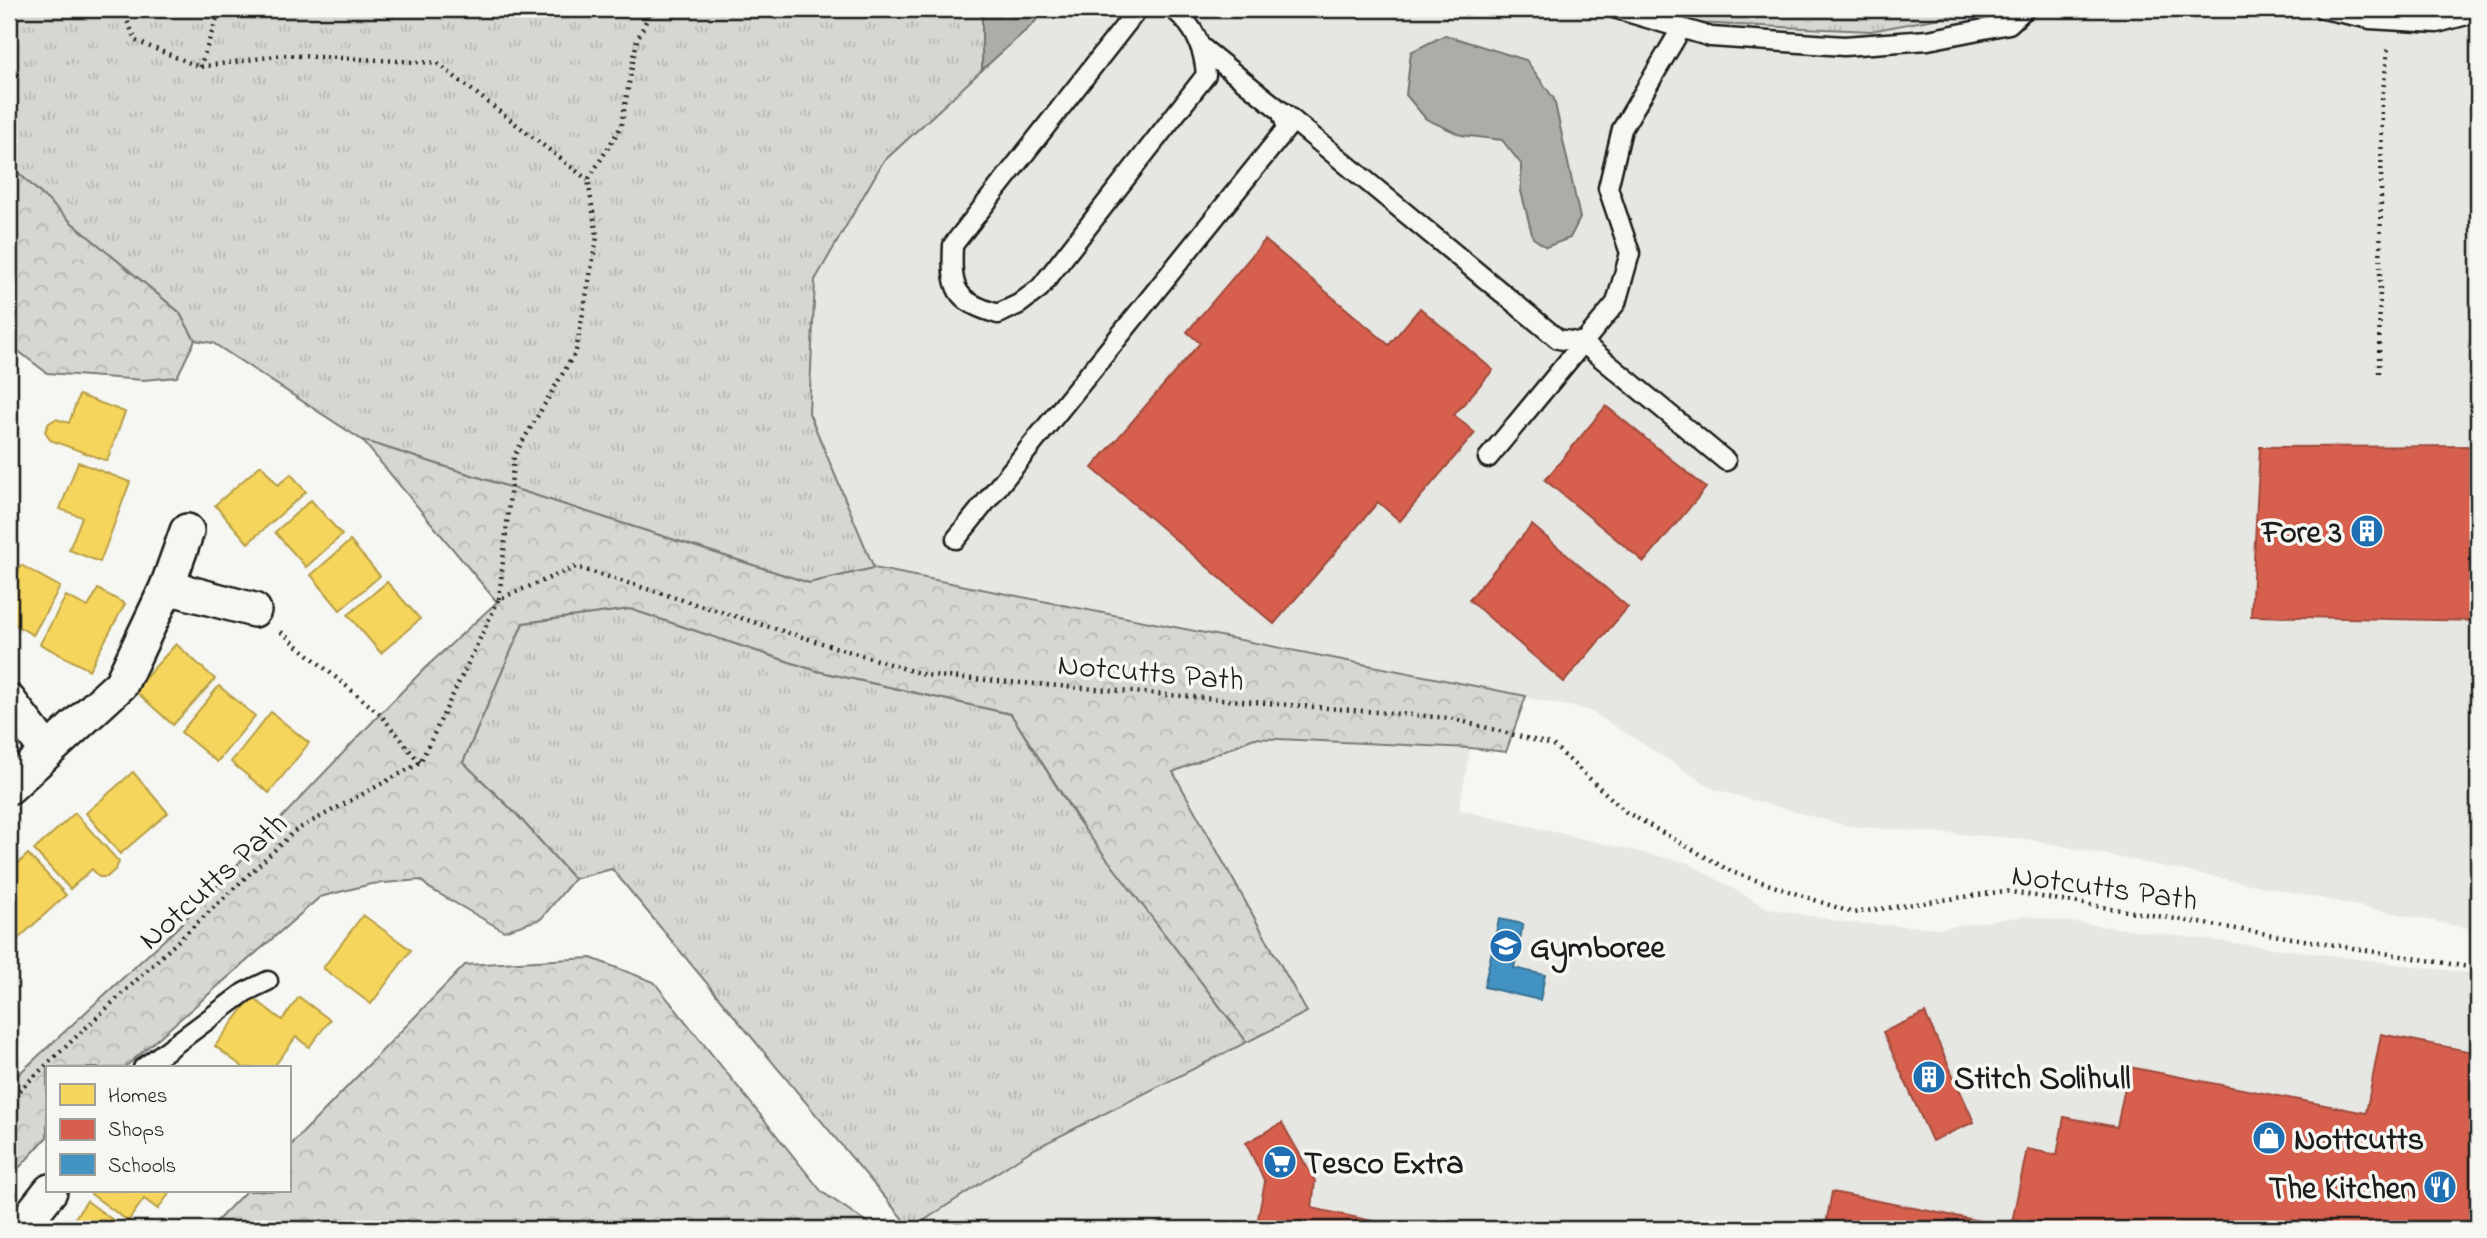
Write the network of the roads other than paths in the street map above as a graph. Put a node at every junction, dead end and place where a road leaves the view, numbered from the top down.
1 (1138, 9) edge
2 (1173, 9) edge
3 (1617, 9) edge
4 (2025, 9) edge
5 (2323, 9) edge
6 (2478, 12) edge
7 (1681, 29) junction
8 (1200, 46) junction
9 (1281, 111) junction
10 (1583, 343) junction
11 (1488, 458) dead end
12 (1726, 461) dead end
13 (187, 531) dead end
14 (956, 539) dead end
15 (167, 587) junction
16 (254, 610) road end
17 (9, 701) edge
18 (47, 751) junction
19 (9, 787) edge
20 (268, 981) dead end
21 (146, 1066) edge
22 (49, 1192) edge
23 (20, 1229) edge

1 - 8 lane
2 - 8 lane
3 - 7 lane
4 - 7 lane
5 - 6 lane
7 - 10 lane
8 - 9 lane
9 - 10 lane
9 - 14 lane
10 - 11 lane
10 - 12 lane
13 - 15 street
15 - 16 street
15 - 18 street
17 - 18 street
18 - 19 street
20 - 21 lane
22 - 23 street

